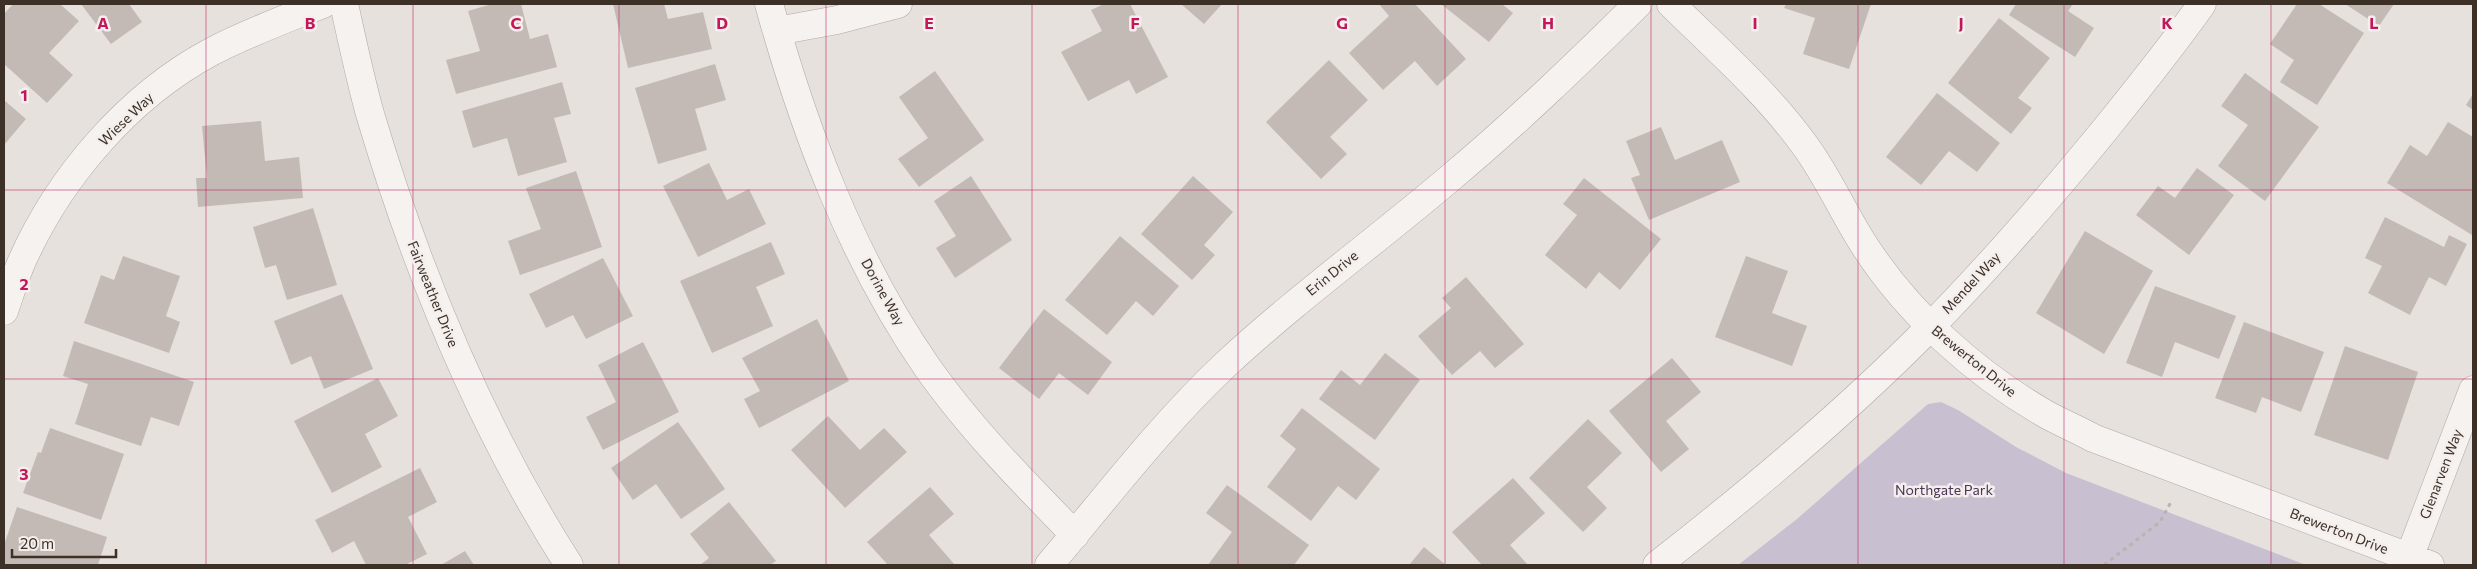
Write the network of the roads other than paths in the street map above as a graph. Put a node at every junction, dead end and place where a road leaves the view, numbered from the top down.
1 (323, 4) edge
2 (344, 4) edge
3 (769, 4) edge
4 (898, 4) edge
5 (1638, 4) edge
6 (1671, 4) edge
7 (2202, 4) edge
8 (776, 31) junction
9 (4, 311) edge
10 (1930, 326) junction
11 (2473, 390) edge
12 (1075, 535) junction
13 (2419, 561) edge
14 (569, 565) edge
15 (1049, 565) edge
16 (1657, 565) edge

1 - 9 street, Wiese Way
2 - 14 street, Fairweather Drive
3 - 8 street, Dorine Way
4 - 8 street
5 - 12 street, Erin Drive
6 - 10 street, Brewerton Drive
7 - 10 street, Mendel Way
8 - 12 street, Dorine Way
10 - 13 street, Brewerton Drive
10 - 16 street, Mendel Way
11 - 13 street, Glenarven Way
12 - 15 street, Erin Drive

